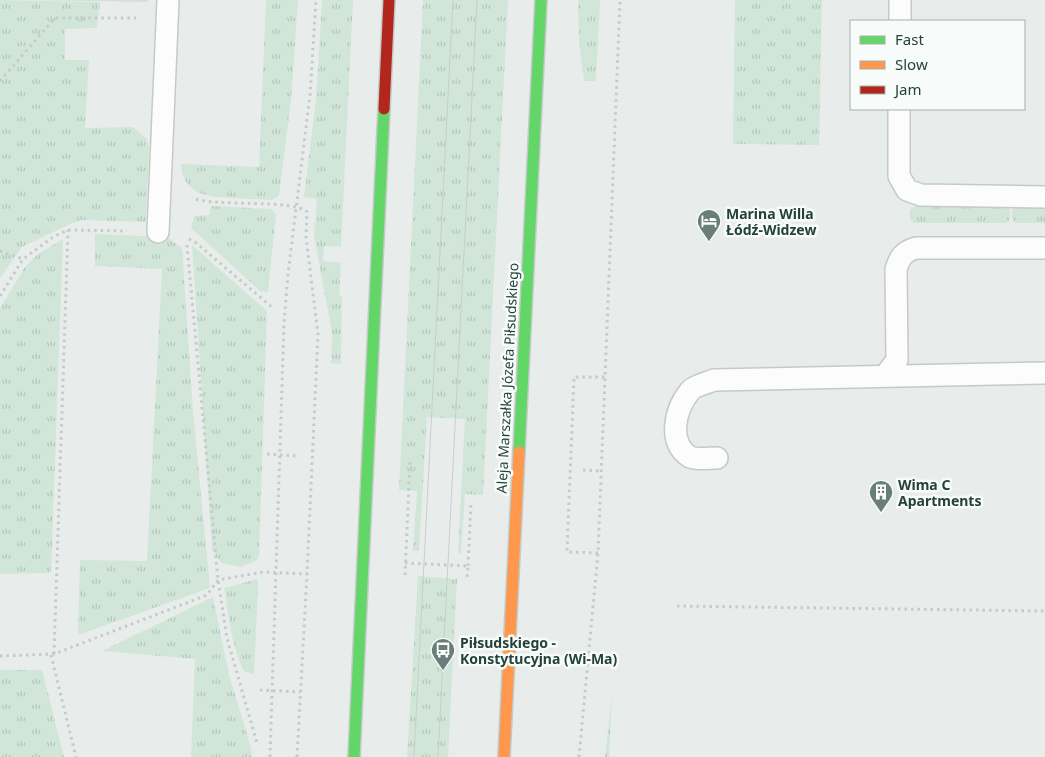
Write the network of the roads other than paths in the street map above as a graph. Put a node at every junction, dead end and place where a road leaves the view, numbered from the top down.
1 (389, 0) edge
2 (541, 0) edge
3 (900, 0) edge
4 (168, 9) edge
5 (900, 20) edge
6 (899, 110) edge
7 (1045, 197) edge
8 (158, 232) road end
9 (1045, 248) edge
10 (896, 371) junction
11 (1045, 373) edge
12 (717, 458) dead end
13 (354, 757) edge
14 (504, 757) edge

1 - 13 main road
2 - 14 main road, Aleja Marszałka Józefa Piłsudskiego
3 - 5 lane
4 - 8 lane
6 - 7 lane
9 - 10 lane
10 - 11 lane
10 - 12 lane

